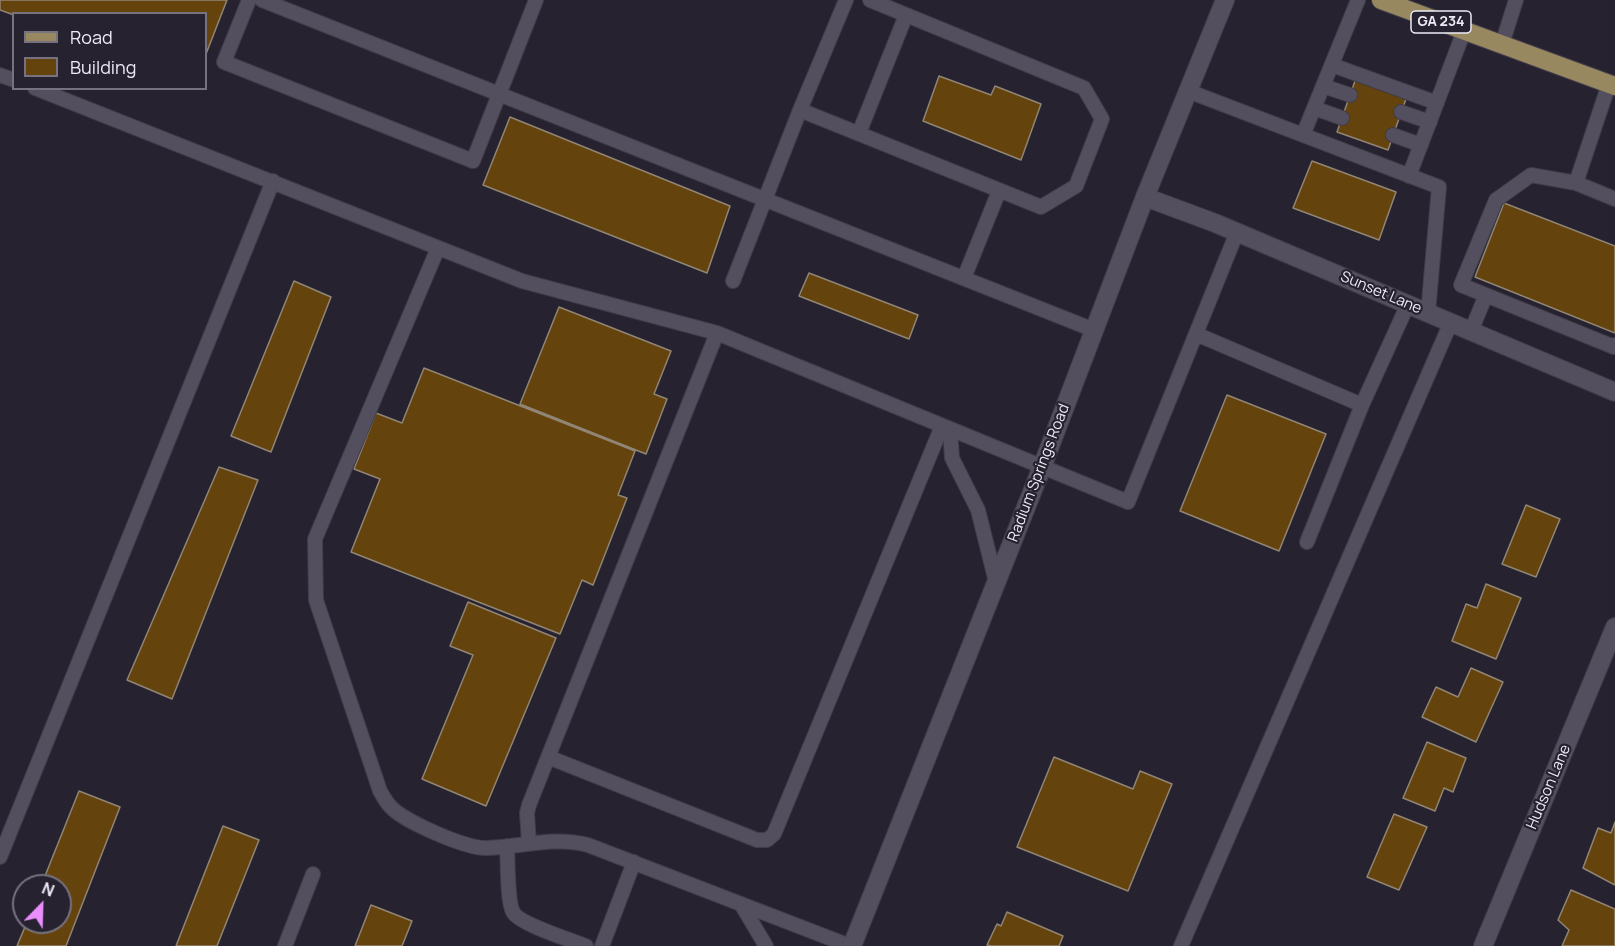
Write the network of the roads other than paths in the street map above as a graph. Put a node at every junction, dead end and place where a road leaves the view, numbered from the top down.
1 (249, 0) edge
2 (262, 0) edge
3 (536, 0) edge
4 (846, 0) edge
5 (870, 0) edge
6 (1225, 0) edge
7 (1358, 0) edge
8 (1381, 0) edge
9 (1516, 0) edge
10 (906, 15) junction
11 (1464, 31) junction
12 (1502, 45) junction
13 (1332, 65) junction
14 (1612, 85) edge
15 (1323, 86) junction
16 (40, 90) edge
17 (1188, 91) junction
18 (499, 94) junction
19 (1350, 95) dead end
20 (1437, 103) junction
21 (1314, 108) junction
22 (801, 110) junction
23 (1401, 112) dead end
24 (1342, 118) dead end
25 (1430, 122) junction
26 (859, 133) junction
27 (1303, 135) junction
28 (1394, 135) dead end
29 (1421, 145) junction
30 (1409, 176) junction
31 (273, 181) junction
32 (1576, 183) junction
33 (999, 190) junction
34 (1145, 197) junction
35 (1615, 199) edge
36 (766, 200) junction
37 (1237, 232) junction
38 (438, 248) junction
39 (964, 278) junction
40 (733, 281) dead end
41 (1486, 295) junction
42 (1408, 304) junction
43 (1428, 313) junction
44 (1451, 322) junction
45 (1094, 330) junction
46 (1471, 331) junction
47 (717, 333) junction
48 (1196, 334) junction
49 (1615, 345) edge
50 (1615, 392) edge
51 (1362, 405) junction
52 (946, 428) junction
53 (1042, 467) junction
54 (1307, 542) dead end
55 (996, 582) junction
56 (1615, 627) edge
57 (548, 757) junction
58 (529, 843) junction
59 (507, 846) junction
60 (0, 857) edge
61 (634, 862) junction
62 (313, 874) dead end
63 (741, 904) junction
64 (285, 946) edge
65 (586, 946) edge
66 (602, 946) edge
67 (766, 946) edge
68 (851, 946) edge
69 (1181, 946) edge
70 (1483, 946) edge

1 - 18 lane
2 - 18 lane
3 - 18 lane
4 - 22 lane
5 - 10 lane
6 - 17 main road, Radium Springs Road
7 - 13 lane
8 - 11 main road, GA 234
9 - 12 lane
10 - 26 lane
10 - 33 lane
11 - 12 main road, GA 234
11 - 20 lane
12 - 14 main road, GA 234
13 - 15 lane
13 - 20 lane
14 - 32 lane
15 - 19 lane
15 - 21 lane
16 - 31 lane
17 - 27 lane
17 - 34 main road, Radium Springs Road
18 - 36 lane
20 - 25 lane
21 - 24 lane
21 - 27 lane
22 - 26 lane
22 - 36 lane
23 - 25 lane
25 - 29 lane
26 - 33 lane
27 - 30 lane
28 - 29 lane
29 - 30 lane
30 - 43 lane
31 - 38 lane
31 - 60 lane
32 - 35 lane
32 - 41 lane
33 - 39 lane
34 - 37 main road, Sunset Lane
34 - 45 main road, Radium Springs Road
36 - 39 lane
36 - 40 lane
37 - 42 main road, Sunset Lane
37 - 48 lane
38 - 47 lane
38 - 59 lane
39 - 45 lane
41 - 46 lane
41 - 49 lane
42 - 43 main road, Sunset Lane
42 - 51 lane
43 - 44 main road, Sunset Lane
44 - 46 main road, Sunset Lane
44 - 69 lane
45 - 53 main road, Radium Springs Road
46 - 50 main road, Sunset Lane
47 - 52 lane
47 - 57 lane
48 - 51 lane
48 - 53 lane
51 - 54 lane
52 - 53 lane
52 - 55 lane
52 - 57 lane
53 - 55 main road, Radium Springs Road
55 - 68 main road, Radium Springs Road
56 - 70 main road, Hudson Lane
57 - 58 lane
58 - 59 lane
58 - 61 lane
59 - 65 lane
61 - 63 lane
61 - 66 lane
62 - 64 lane
63 - 67 lane
63 - 68 lane

